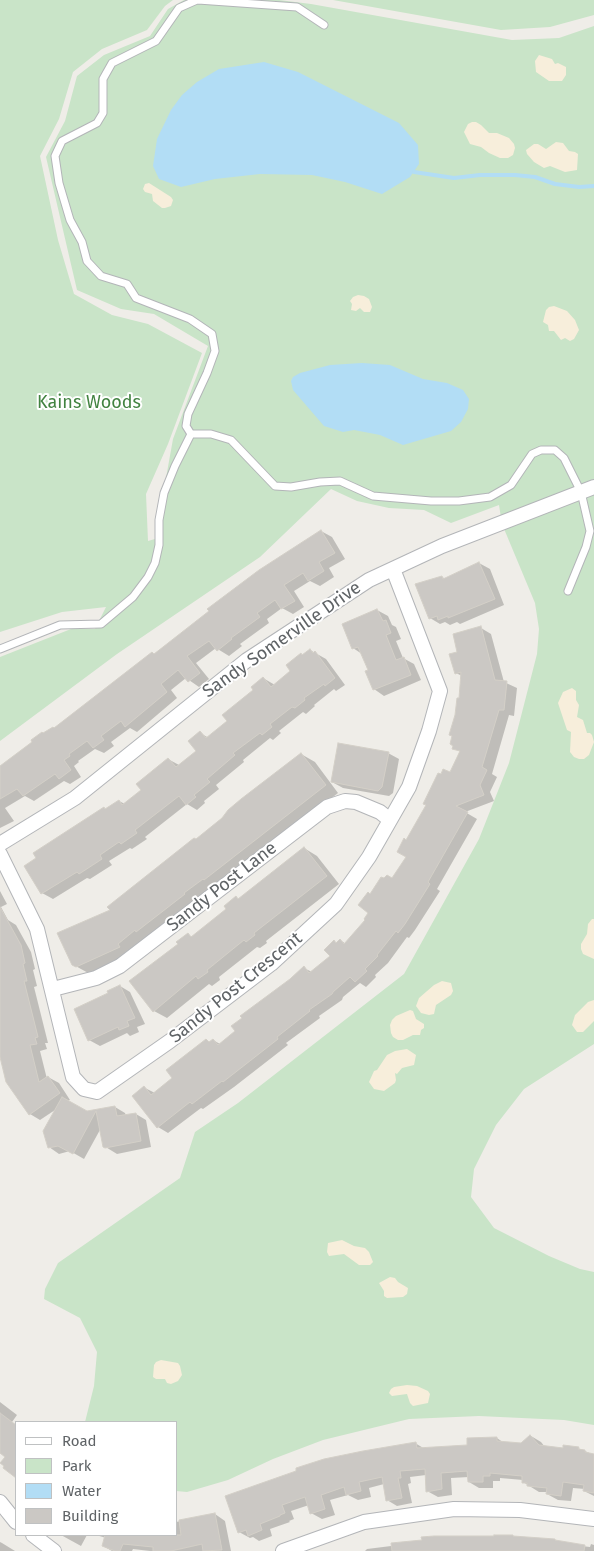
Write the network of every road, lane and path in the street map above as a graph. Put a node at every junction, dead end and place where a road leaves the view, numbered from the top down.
1 (198, 0) edge
2 (324, 25) dead end
3 (191, 434) junction
4 (594, 486) edge
5 (581, 492) junction
6 (393, 569) junction
7 (568, 591) dead end
8 (0, 649) edge
9 (390, 820) junction
10 (0, 844) edge
11 (0, 854) edge
12 (53, 989) junction
13 (0, 1502) edge
14 (594, 1519) edge
15 (15, 1521) edge
16 (34, 1536) edge
17 (54, 1551) edge
18 (283, 1551) edge

1 - 2 lane
1 - 3 lane
3 - 5 lane
3 - 8 lane
4 - 5 street, Sandy Somerville Drive
5 - 6 street, Sandy Somerville Drive
5 - 7 lane
6 - 9 street, Sandy Post Crescent
6 - 10 street, Sandy Somerville Drive
9 - 12 street, Sandy Post Lane
9 - 12 street, Sandy Post Crescent
11 - 12 street, Sandy Post Crescent
13 - 15 street
14 - 18 street
16 - 17 street

